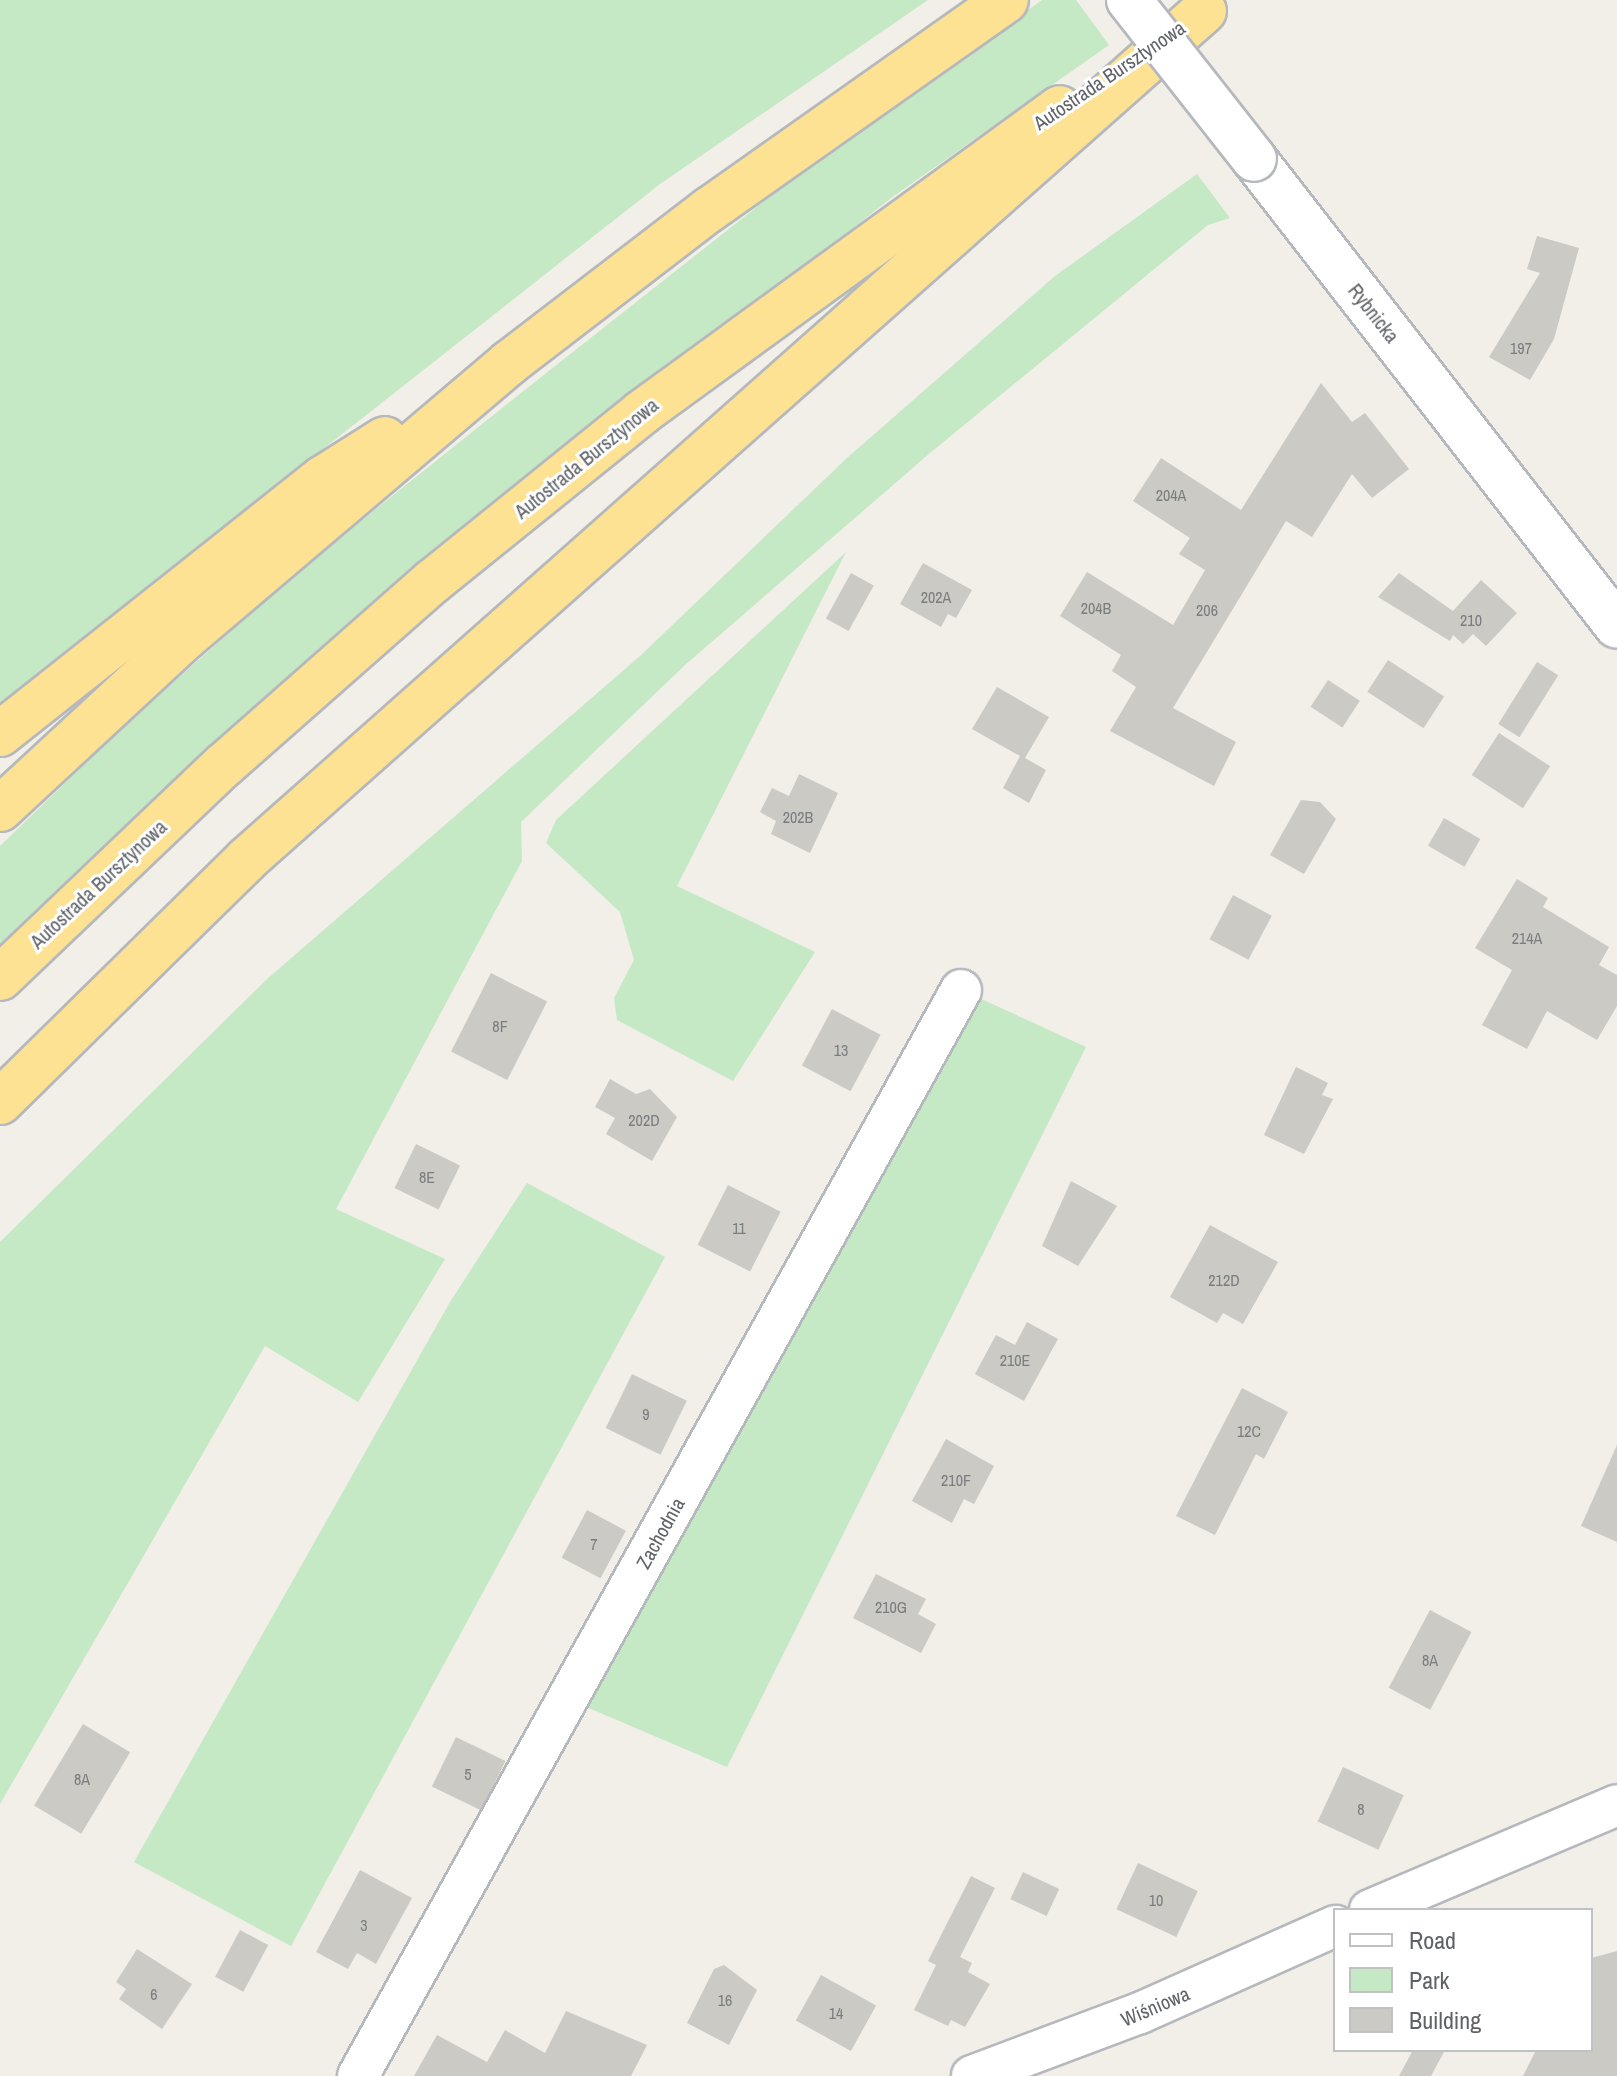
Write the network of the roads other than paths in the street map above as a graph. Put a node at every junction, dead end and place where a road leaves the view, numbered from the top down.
1 (1006, 0) edge
2 (1129, 0) edge
3 (1213, 6) edge
4 (509, 363) junction
5 (1617, 626) edge
6 (0, 734) edge
7 (0, 809) edge
8 (0, 978) edge
9 (961, 990) dead end
10 (0, 1102) edge
11 (1617, 1805) edge
12 (1375, 1908) edge
13 (1333, 1927) edge
14 (358, 2076) edge
15 (972, 2076) edge

1 - 4 highway
2 - 5 street, Rybnicka, bridge
3 - 8 highway, Autostrada Bursztynowa
3 - 10 highway
4 - 6 highway
4 - 7 highway
9 - 14 street, Zachodnia
11 - 12 street
13 - 15 street, Wiśniowa

